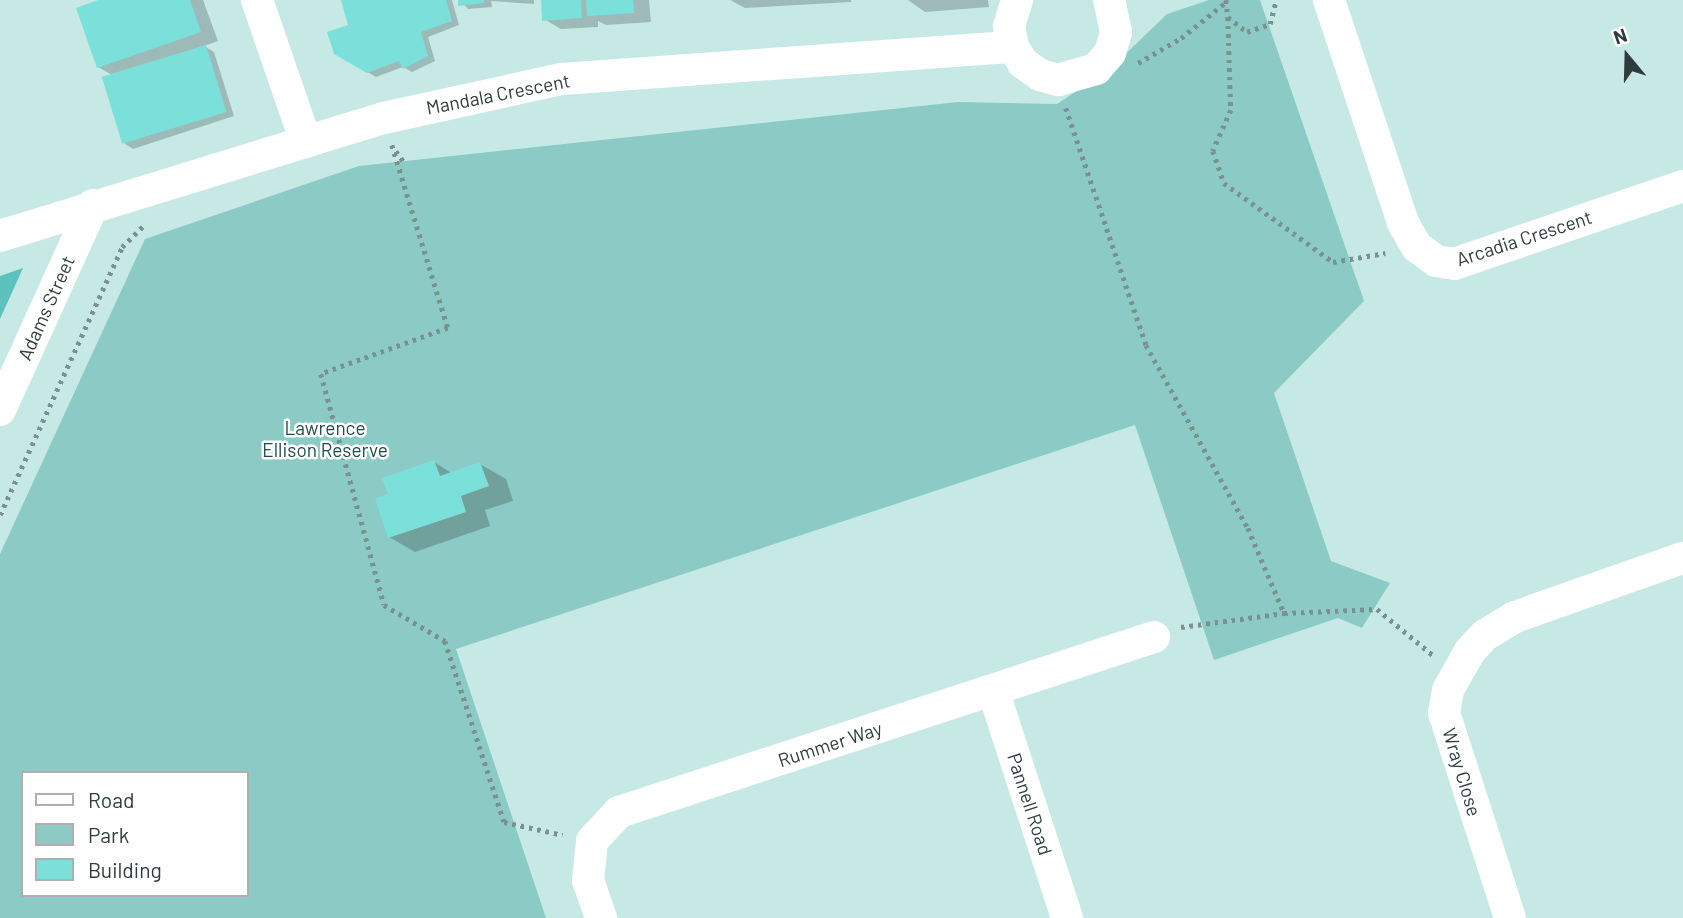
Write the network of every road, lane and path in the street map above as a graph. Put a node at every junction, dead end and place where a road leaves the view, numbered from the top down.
1 (257, 0) edge
2 (1017, 0) edge
3 (1276, 0) edge
4 (1329, 0) edge
5 (1226, 1) edge
6 (1119, 4) edge
7 (1228, 18) junction
8 (1013, 47) junction
9 (1126, 70) dead end
10 (1067, 97) junction
11 (383, 132) junction
12 (306, 142) junction
13 (393, 149) junction
14 (404, 162) dead end
15 (1683, 186) edge
16 (93, 205) junction
17 (153, 220) dead end
18 (0, 236) edge
19 (1417, 247) junction
20 (0, 410) edge
21 (0, 515) edge
22 (1683, 558) edge
23 (1284, 613) junction
24 (1154, 637) joint
25 (1456, 674) junction
26 (993, 691) junction
27 (592, 841) junction
28 (601, 918) edge
29 (1067, 918) edge
30 (1510, 918) edge

1 - 12 street
2 - 8 street
3 - 7 path
4 - 19 street
5 - 7 path
5 - 9 path
6 - 10 street
7 - 19 path
8 - 10 street
8 - 11 street, Mandala Crescent
10 - 23 path
11 - 12 street, Mandala Crescent
11 - 13 path
11 - 13 path
12 - 16 street, Mandala Crescent
13 - 14 path
13 - 27 path
15 - 19 street, Arcadia Crescent
16 - 18 street, Mandala Crescent
16 - 20 street, Adams Street
17 - 21 path
22 - 25 street, Wray Close
23 - 24 path
23 - 25 path
24 - 26 street, Rummer Way
25 - 30 street, Wray Close
26 - 27 street, Rummer Way
26 - 29 street, Pannell Road
27 - 28 street

